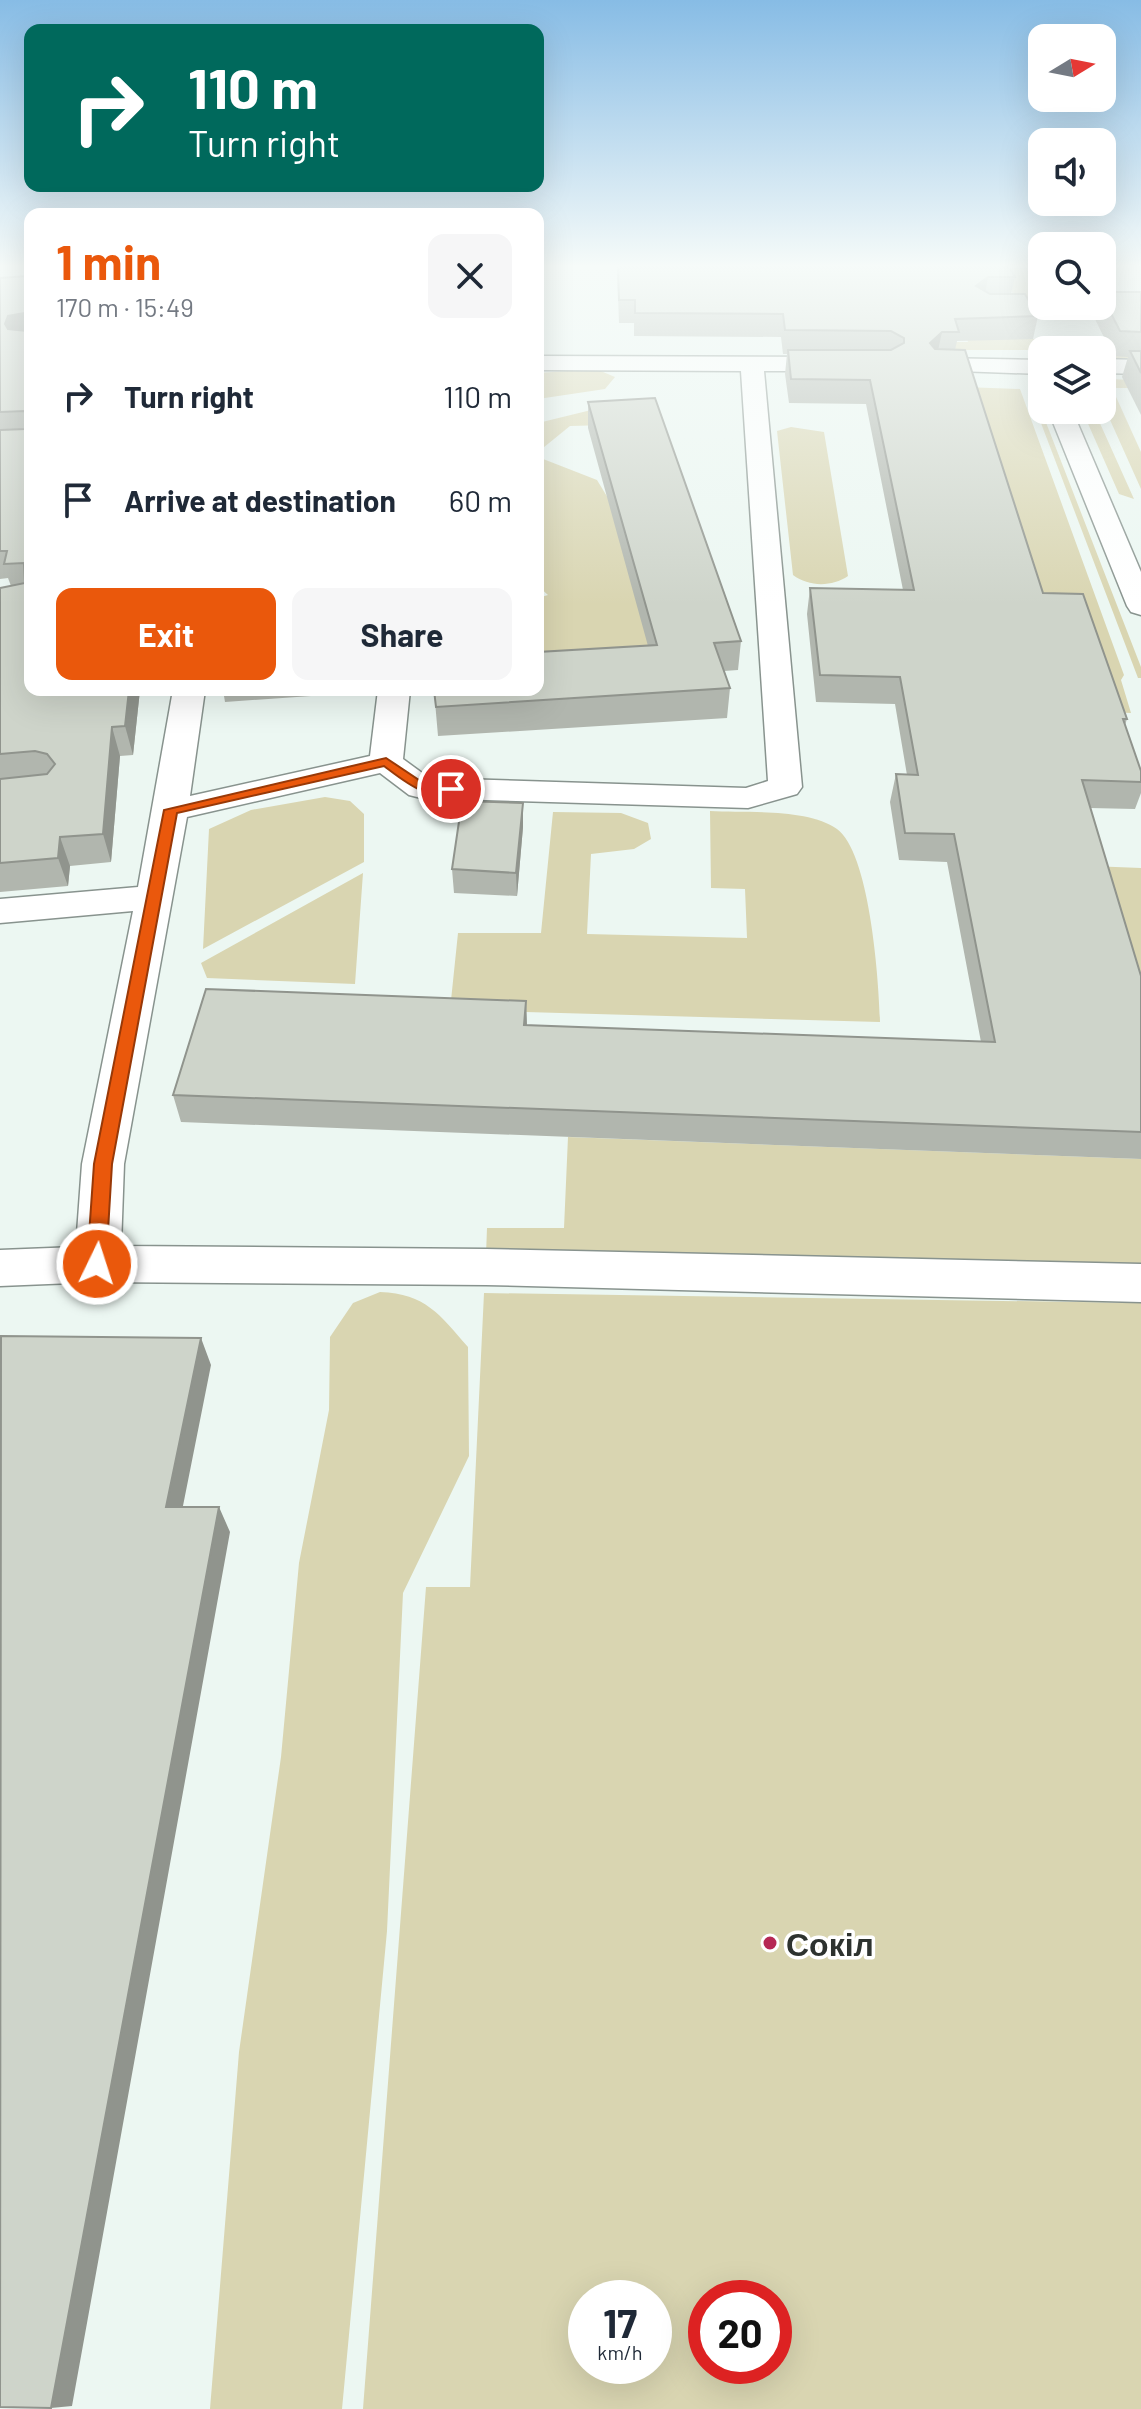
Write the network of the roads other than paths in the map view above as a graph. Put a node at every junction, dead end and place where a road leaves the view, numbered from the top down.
1 (753, 379) edge
2 (1066, 424) edge
3 (1141, 606) edge
4 (188, 696) edge
5 (393, 696) edge
6 (386, 762) junction
7 (171, 810) junction
8 (154, 897) junction
9 (0, 911) edge
10 (97, 1264) junction
11 (0, 1268) edge
12 (1141, 1283) edge

1 - 6 street
2 - 3 street
4 - 7 street
5 - 6 street
6 - 7 street
7 - 8 street
8 - 9 street
8 - 10 street
10 - 11 street
10 - 12 street

